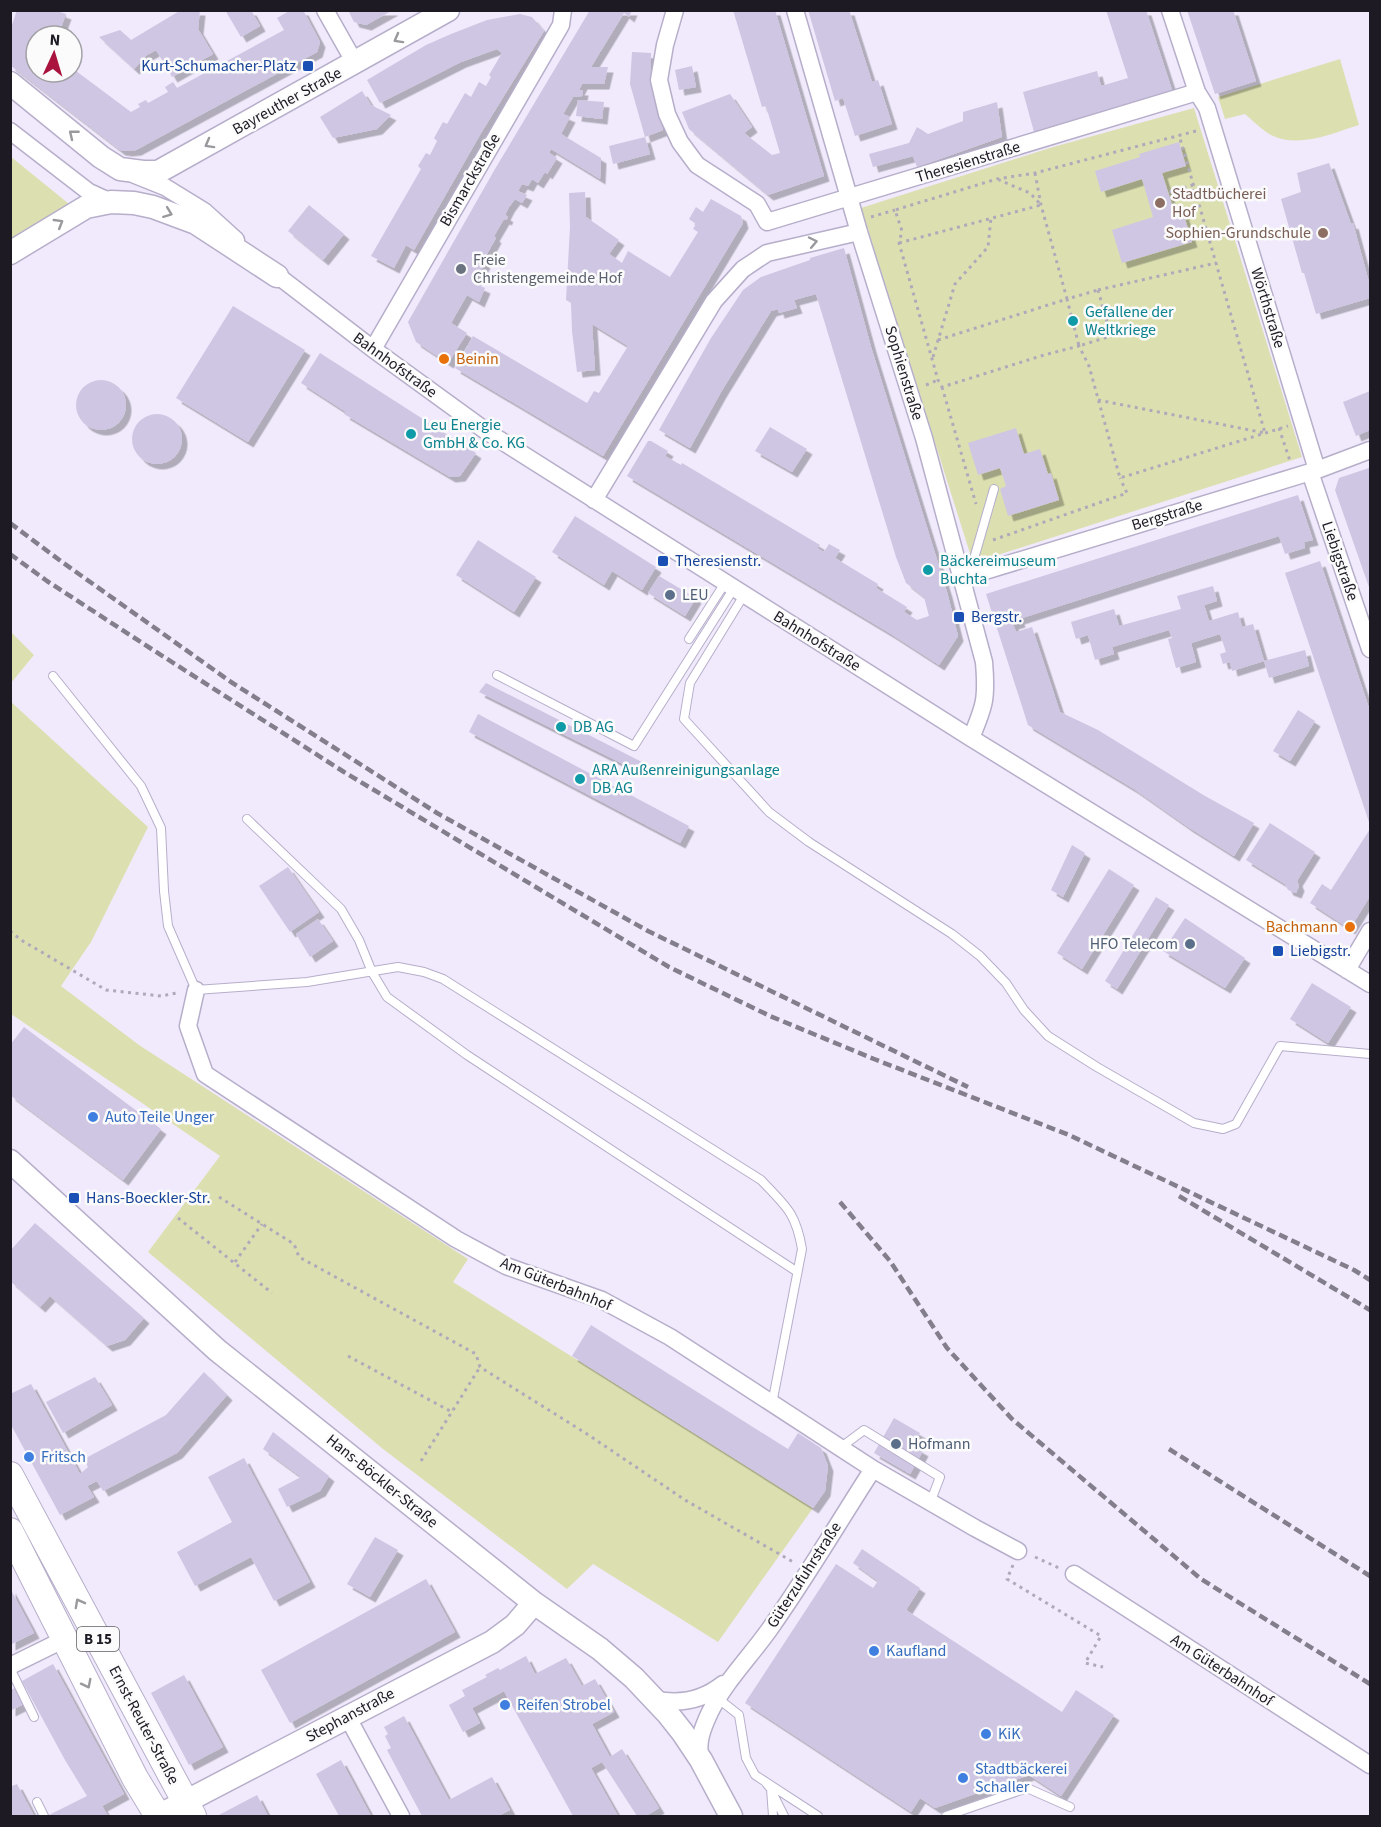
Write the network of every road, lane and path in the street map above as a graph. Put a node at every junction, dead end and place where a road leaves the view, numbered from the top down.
1 (325, 10) edge
2 (448, 10) edge
3 (563, 10) edge
4 (675, 10) edge
5 (795, 10) edge
6 (1170, 10) edge
7 (355, 63) junction
8 (10, 84) edge
9 (1197, 92) junction
10 (1212, 126) junction
11 (10, 131) edge
12 (1179, 135) junction
13 (120, 169) junction
14 (1035, 173) junction
15 (997, 179) junction
16 (1193, 185) junction
17 (1195, 190) junction
18 (1168, 192) dead end
19 (850, 198) junction
20 (1170, 198) dead end
21 (111, 202) junction
22 (1041, 204) junction
23 (895, 210) junction
24 (991, 218) junction
25 (767, 222) junction
26 (858, 227) junction
27 (899, 243) junction
28 (10, 253) edge
29 (767, 253) junction
30 (1216, 263) junction
31 (277, 276) junction
32 (1098, 290) junction
33 (1067, 299) junction
34 (938, 340) junction
35 (1079, 346) junction
36 (373, 350) junction
37 (932, 359) junction
38 (942, 387) junction
39 (1098, 400) junction
40 (1303, 422) junction
41 (1279, 429) junction
42 (1265, 433) junction
43 (1371, 450) edge
44 (1307, 473) junction
45 (1120, 478) junction
46 (994, 489) dead end
47 (594, 500) junction
48 (983, 528) junction
49 (966, 577) junction
50 (734, 589) junction
51 (689, 639) dead end
52 (1371, 649) edge
53 (497, 675) dead end
54 (53, 676) dead end
55 (971, 738) junction
56 (247, 819) dead end
57 (10, 931) edge
58 (1371, 931) edge
59 (1347, 970) junction
60 (372, 972) junction
61 (1371, 984) edge
62 (196, 990) junction
63 (1371, 1054) edge
64 (10, 1161) edge
65 (219, 1197) dead end
66 (178, 1218) dead end
67 (262, 1224) junction
68 (235, 1262) junction
69 (796, 1271) junction
70 (272, 1293) dead end
71 (348, 1356) dead end
72 (480, 1367) junction
73 (772, 1404) junction
74 (452, 1412) junction
75 (840, 1448) junction
76 (421, 1461) dead end
77 (873, 1469) junction
78 (10, 1475) edge
79 (930, 1503) junction
80 (10, 1531) edge
81 (1018, 1551) junction
82 (807, 1570) junction
83 (1074, 1574) joint
84 (534, 1603) junction
85 (64, 1639) junction
86 (10, 1667) edge
87 (1102, 1667) dead end
88 (714, 1696) junction
89 (654, 1699) junction
90 (346, 1716) junction
91 (34, 1717) dead end
92 (701, 1760) junction
93 (1371, 1766) edge
94 (764, 1782) junction
95 (771, 1789) junction
96 (38, 1802) dead end
97 (1070, 1808) dead end
98 (189, 1810) edge
99 (44, 1816) edge
100 (158, 1816) edge
101 (401, 1816) edge
102 (731, 1816) edge
103 (773, 1816) edge
104 (783, 1816) edge
105 (818, 1816) edge
106 (946, 1816) edge

1 - 7 street
2 -> 7 street, Bayreuther Straße
3 - 36 street, Bismarckstraße
4 - 25 street
5 - 19 street, Sophienstraße
6 - 9 street, Wörthstraße
7 -> 13 street, Bayreuther Straße
13 -> 8 street
9 - 10 street, Wörthstraße
9 - 19 street, Theresienstraße
10 - 12 path
10 - 40 street, Wörthstraße
11 - 21 street
12 - 14 path
12 - 16 path
13 - 31 street, Bahnhofstraße
14 - 15 path
14 - 22 path
15 - 22 path
15 - 23 path
16 - 17 path
16 - 18 path
17 - 20 path
17 - 30 path
19 - 25 street, Theresienstraße
19 - 26 street, Sophienstraße
28 -> 21 street
21 -> 31 street, Bahnhofstraße
22 - 24 path
22 - 33 path
23 - 26 path
23 - 27 path
24 - 27 path
24 - 34 path
25 - 29 street
29 -> 26 street
26 - 49 street, Sophienstraße
27 - 37 path
29 - 47 street
30 - 32 path
30 - 42 path
31 - 36 street, Bahnhofstraße
32 - 33 path
32 - 35 path
33 - 34 path
33 - 35 path
34 - 37 path
35 - 38 path
35 - 39 path
36 - 47 street, Bahnhofstraße
37 - 38 path
38 - 48 path
39 - 42 path
39 - 45 path
40 - 41 path
40 - 44 street, Wörthstraße
41 - 42 path
41 - 44 path
42 - 45 path
43 - 44 street, Bergstraße
44 - 49 street, Bergstraße
44 - 52 street, Liebigstraße
45 - 48 path
46 - 48 lane
47 - 50 street, Bahnhofstraße
48 - 49 lane
49 - 55 street, Sophienstraße
50 - 51 lane
50 - 53 lane
50 - 55 street, Bahnhofstraße
50 - 63 lane
54 - 62 lane
55 - 59 street, Bahnhofstraße
56 - 60 lane
57 - 62 path
58 - 59 street
59 - 61 street, Bahnhofstraße
60 - 62 lane
60 - 69 lane
60 - 69 lane
62 - 73 street, Am Güterbahnhof
64 - 84 street, Hans-Böckler-Straße
65 - 67 path
66 - 68 path
67 - 68 path
67 - 72 path
68 - 70 path
69 - 73 lane
71 - 74 path
72 - 74 path
72 - 82 path
73 - 75 street, Am Güterbahnhof
74 - 76 path
75 - 77 street, Am Güterbahnhof
75 - 79 lane
77 - 79 street, Am Güterbahnhof
77 - 82 street, Güterzufuhrstraße
98 -> 78 main road, Ernst-Reuter-Straße / B 15
79 - 81 street, Am Güterbahnhof
80 - 85 main road, Ernst-Reuter-Straße / B 15
81 - 83 path
81 - 87 path
82 - 88 street, Güterzufuhrstraße
83 - 93 street, Am Güterbahnhof
84 - 89 street, Hans-Böckler-Straße
84 - 90 street, Stephanstraße
85 - 86 street
85 -> 100 main road, Ernst-Reuter-Straße / B 15
86 - 91 lane
88 - 89 street, Güterzufuhrstraße
88 - 92 street, Güterzufuhrstraße
88 - 94 lane
89 - 92 street, Hans-Böckler-Straße
90 - 98 street, Stephanstraße
90 - 101 street
92 - 102 street, Hans-Böckler-Straße
94 - 95 lane
94 - 105 lane
95 - 103 lane
95 - 104 lane
96 - 99 lane
97 - 106 lane
98 - 100 street, Stephanstraße

